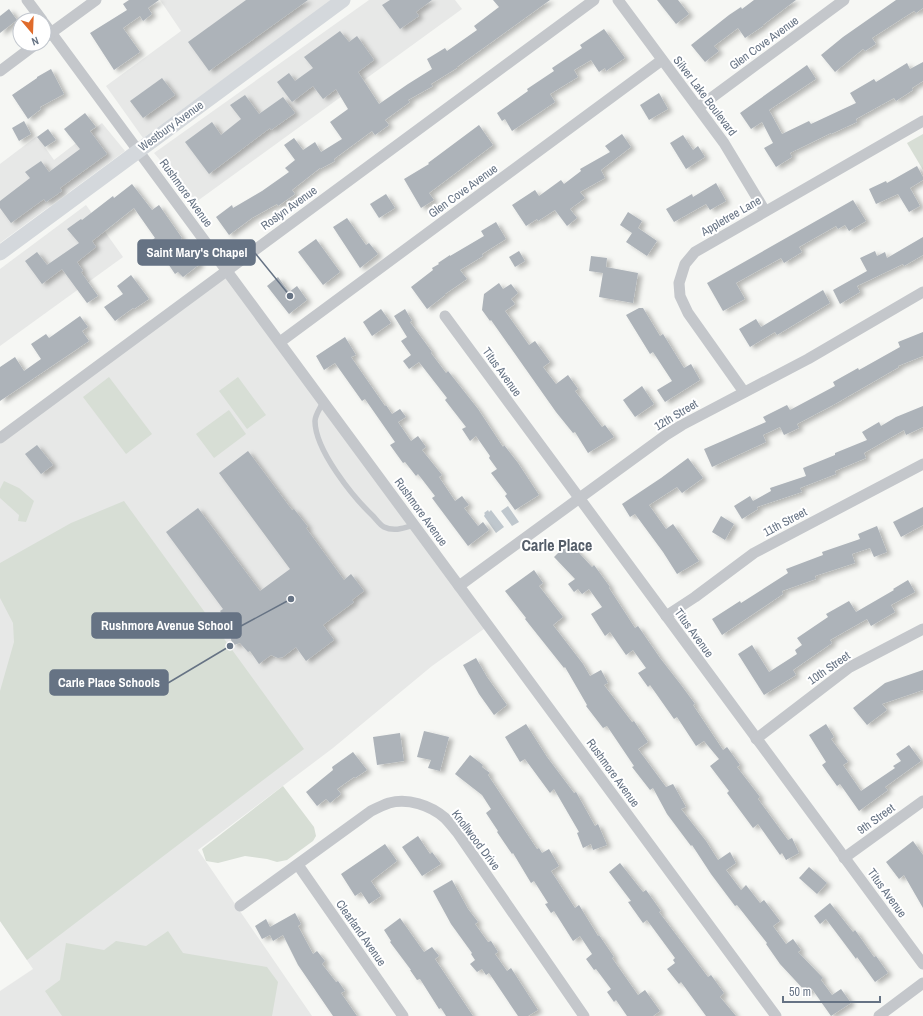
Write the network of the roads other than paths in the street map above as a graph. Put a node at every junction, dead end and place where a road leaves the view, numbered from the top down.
1 (27, 0) edge
2 (96, 0) edge
3 (343, 0) edge
4 (594, 0) edge
5 (618, 0) edge
6 (844, 0) edge
7 (36, 12) edge
8 (52, 33) edge
9 (52, 41) edge
10 (25, 52) edge
11 (662, 60) junction
12 (0, 71) edge
13 (699, 107) junction
14 (923, 120) edge
15 (138, 151) junction
16 (765, 211) junction
17 (0, 253) edge
18 (227, 270) junction
19 (923, 292) edge
20 (445, 316) dead end
21 (280, 342) junction
22 (744, 392) junction
23 (323, 402) junction
24 (0, 438) edge
25 (923, 464) edge
26 (580, 499) junction
27 (414, 525) junction
28 (459, 586) junction
29 (666, 616) junction
30 (923, 629) edge
31 (756, 739) junction
32 (923, 801) edge
33 (844, 858) junction
34 (298, 865) junction
35 (240, 906) dead end
36 (923, 964) edge
37 (923, 983) edge
38 (403, 1016) edge
39 (584, 1016) edge
40 (776, 1016) edge
41 (879, 1016) edge

1 - 7 street
2 - 8 street
3 - 15 main road, Westbury Avenue
4 - 18 street, Roslyn Avenue
5 - 11 street, Silver Lake Boulevard
6 - 13 street, Glen Cove Avenue
9 - 15 street, Rushmore Avenue
10 - 12 street
11 - 13 street, Silver Lake Boulevard
11 - 21 street, Glen Cove Avenue
13 - 16 street, Silver Lake Boulevard
14 - 16 street, Appletree Lane
15 - 17 main road, Westbury Avenue
15 - 18 street, Rushmore Avenue
16 - 22 street, Appletree Lane
18 - 21 street, Rushmore Avenue
18 - 24 street, Roslyn Avenue
19 - 22 street, 12th Street
20 - 26 street, Titus Avenue
21 - 23 street, Rushmore Avenue
22 - 26 street, 12th Street
23 - 27 street, Rushmore Avenue
23 - 27 lane
25 - 29 street, 11th Street
26 - 28 street, 12th Street
26 - 29 street, Titus Avenue
27 - 28 street, Rushmore Avenue
28 - 40 street, Rushmore Avenue
29 - 31 street, Titus Avenue
30 - 31 street, 10th Street
31 - 33 street, Titus Avenue
32 - 33 street, 9th Street
33 - 36 street, Titus Avenue
34 - 35 street, Knollwood Drive
34 - 38 street, Clearland Avenue
34 - 39 street, Knollwood Drive
37 - 41 street

